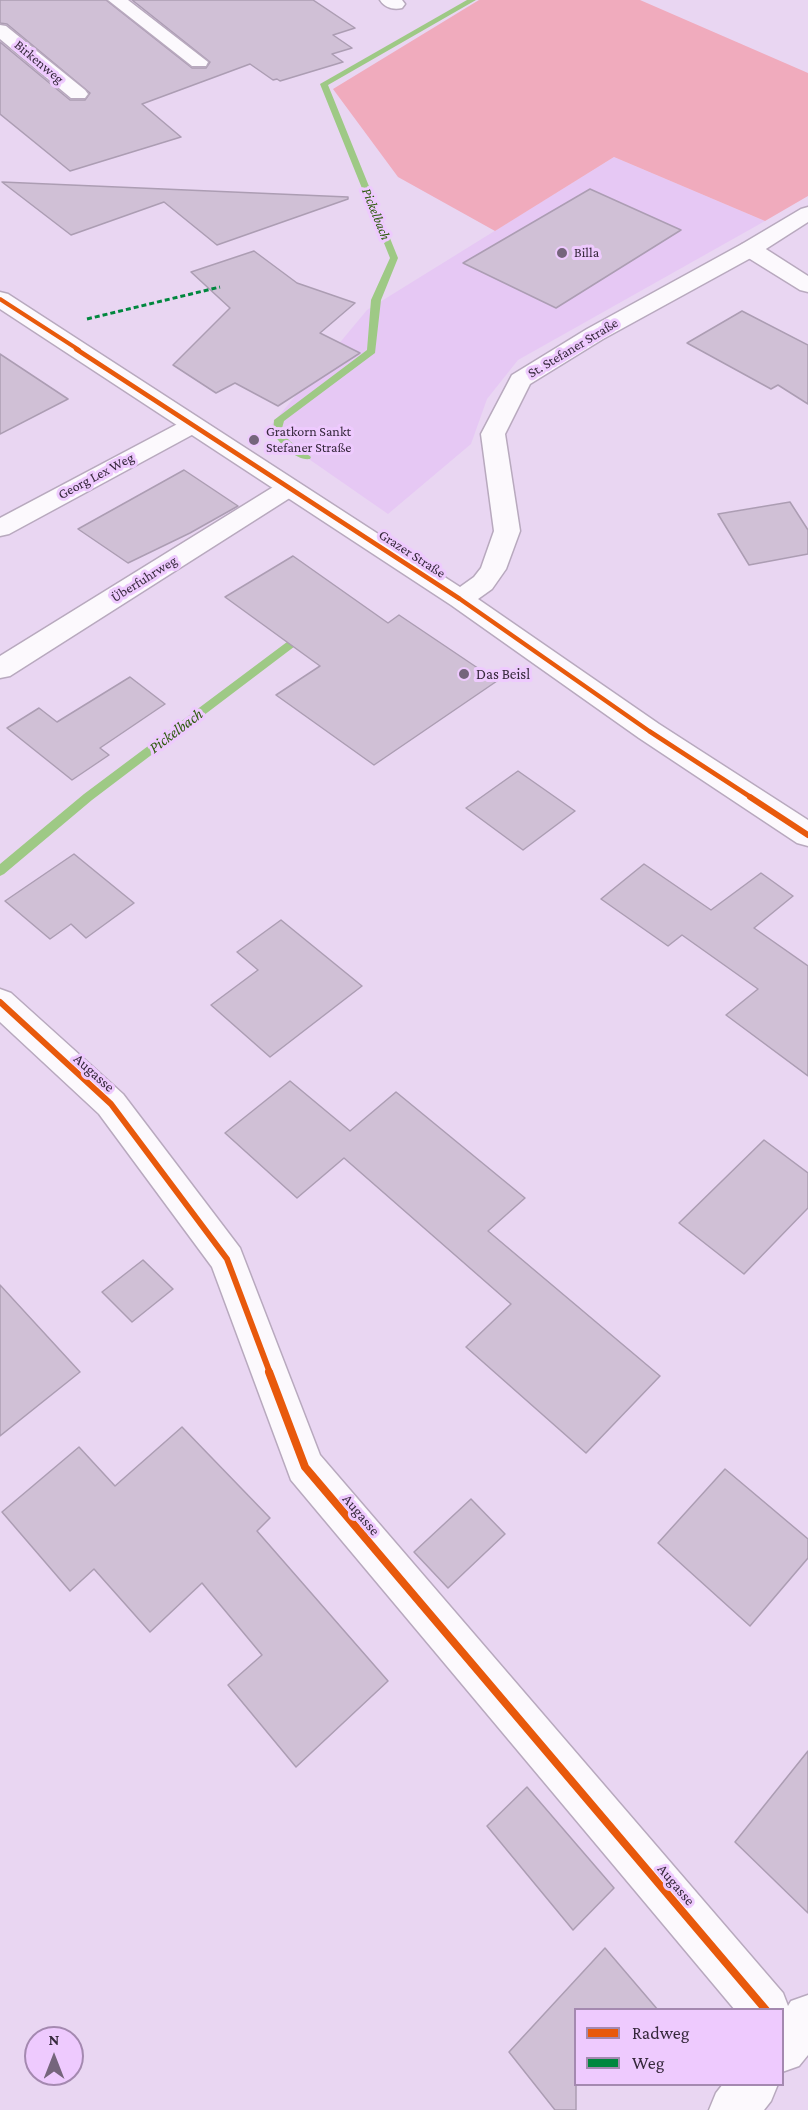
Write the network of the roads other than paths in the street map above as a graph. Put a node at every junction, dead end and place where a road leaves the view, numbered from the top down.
1 (117, 0) edge
2 (0, 30) edge
3 (199, 62) dead end
4 (78, 94) dead end
5 (808, 213) edge
6 (750, 249) junction
7 (808, 285) edge
8 (0, 298) edge
9 (193, 425) junction
10 (287, 489) junction
11 (0, 528) edge
12 (460, 599) junction
13 (0, 669) edge
14 (808, 835) edge
15 (0, 1002) edge
16 (768, 2008) edge
17 (753, 2086) edge
18 (734, 2110) edge

1 - 3 street
2 - 4 street, Birkenweg
5 - 6 street, St. Stefaner Straße
6 - 7 street
6 - 12 street, St. Stefaner Straße
8 - 9 street, Grazer Straße
9 - 10 street, Grazer Straße
9 - 11 street, Georg Lex Weg
10 - 12 street, Grazer Straße
10 - 13 street, Überfuhrweg
12 - 14 street, Grazer Straße
15 - 16 street, Augasse
17 - 18 street

